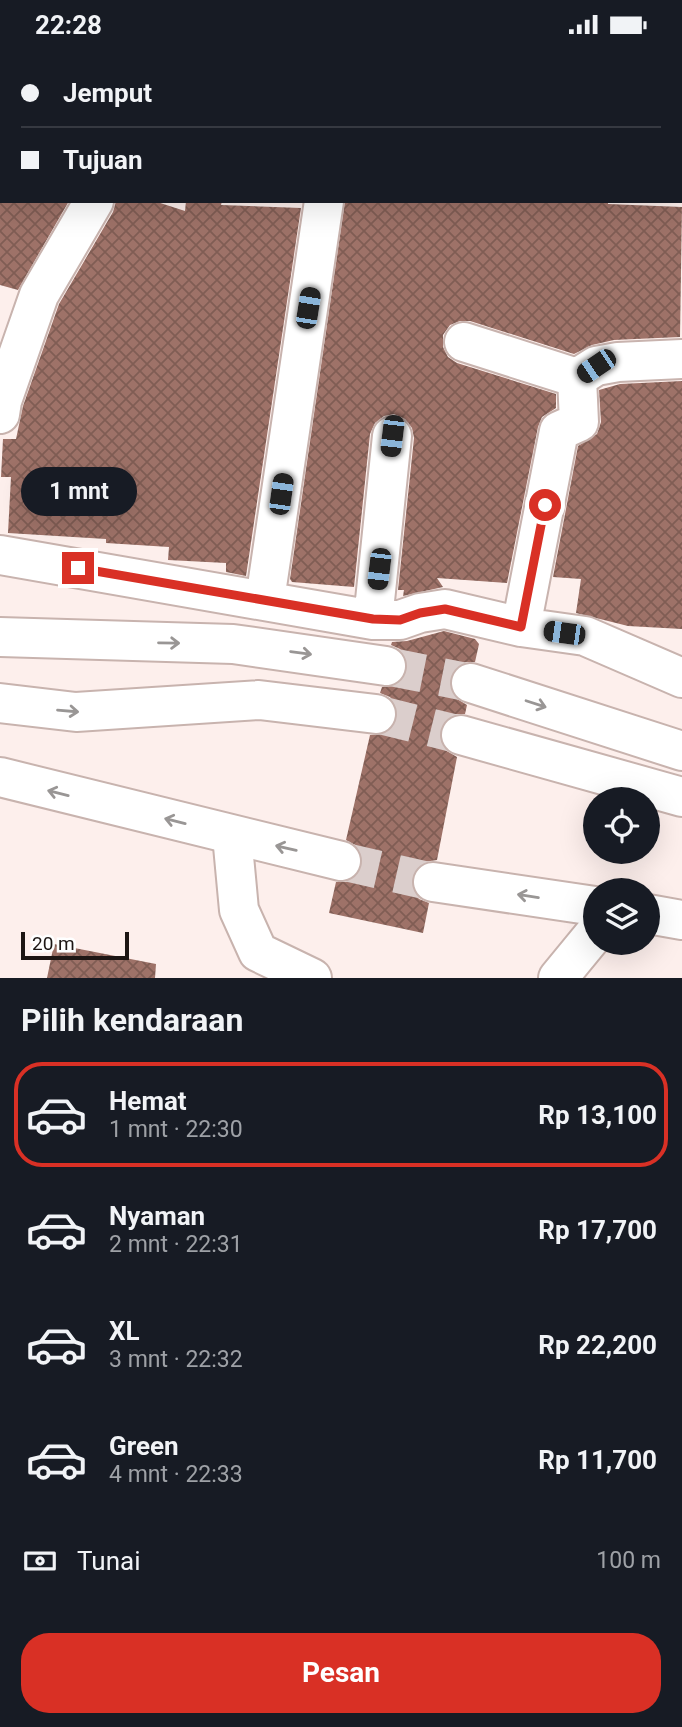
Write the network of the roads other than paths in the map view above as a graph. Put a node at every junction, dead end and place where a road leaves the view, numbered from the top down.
1 (93, 203) edge
2 (324, 203) edge
3 (464, 342) dead end
4 (682, 359) edge
5 (578, 378) junction
6 (0, 414) edge
7 (392, 436) dead end
8 (0, 555) edge
9 (265, 600) junction
10 (373, 619) junction
11 (521, 627) junction
12 (0, 637) edge
13 (386, 666) tunnel mouth
14 (682, 678) edge
15 (471, 683) tunnel mouth
16 (0, 703) edge
17 (376, 714) tunnel mouth
18 (461, 735) tunnel mouth
19 (682, 751) edge
20 (0, 778) edge
21 (682, 797) edge
22 (232, 835) junction
23 (341, 861) tunnel mouth
24 (433, 882) tunnel mouth
25 (583, 904) edge
26 (660, 916) edge
27 (682, 920) edge
28 (583, 948) edge
29 (312, 978) edge
30 (558, 978) edge

1 - 6 main road
2 - 9 main road
3 - 5 main road
4 - 5 main road
5 - 11 main road
7 - 10 main road
8 - 9 main road
9 - 10 main road
10 - 11 main road
11 - 14 main road
12 -> 13 main road
15 -> 19 main road
16 -> 17 main road
18 - 21 main road
22 -> 20 main road
23 -> 22 main road
22 - 29 main road
25 -> 24 main road
26 - 27 main road
28 - 30 main road

